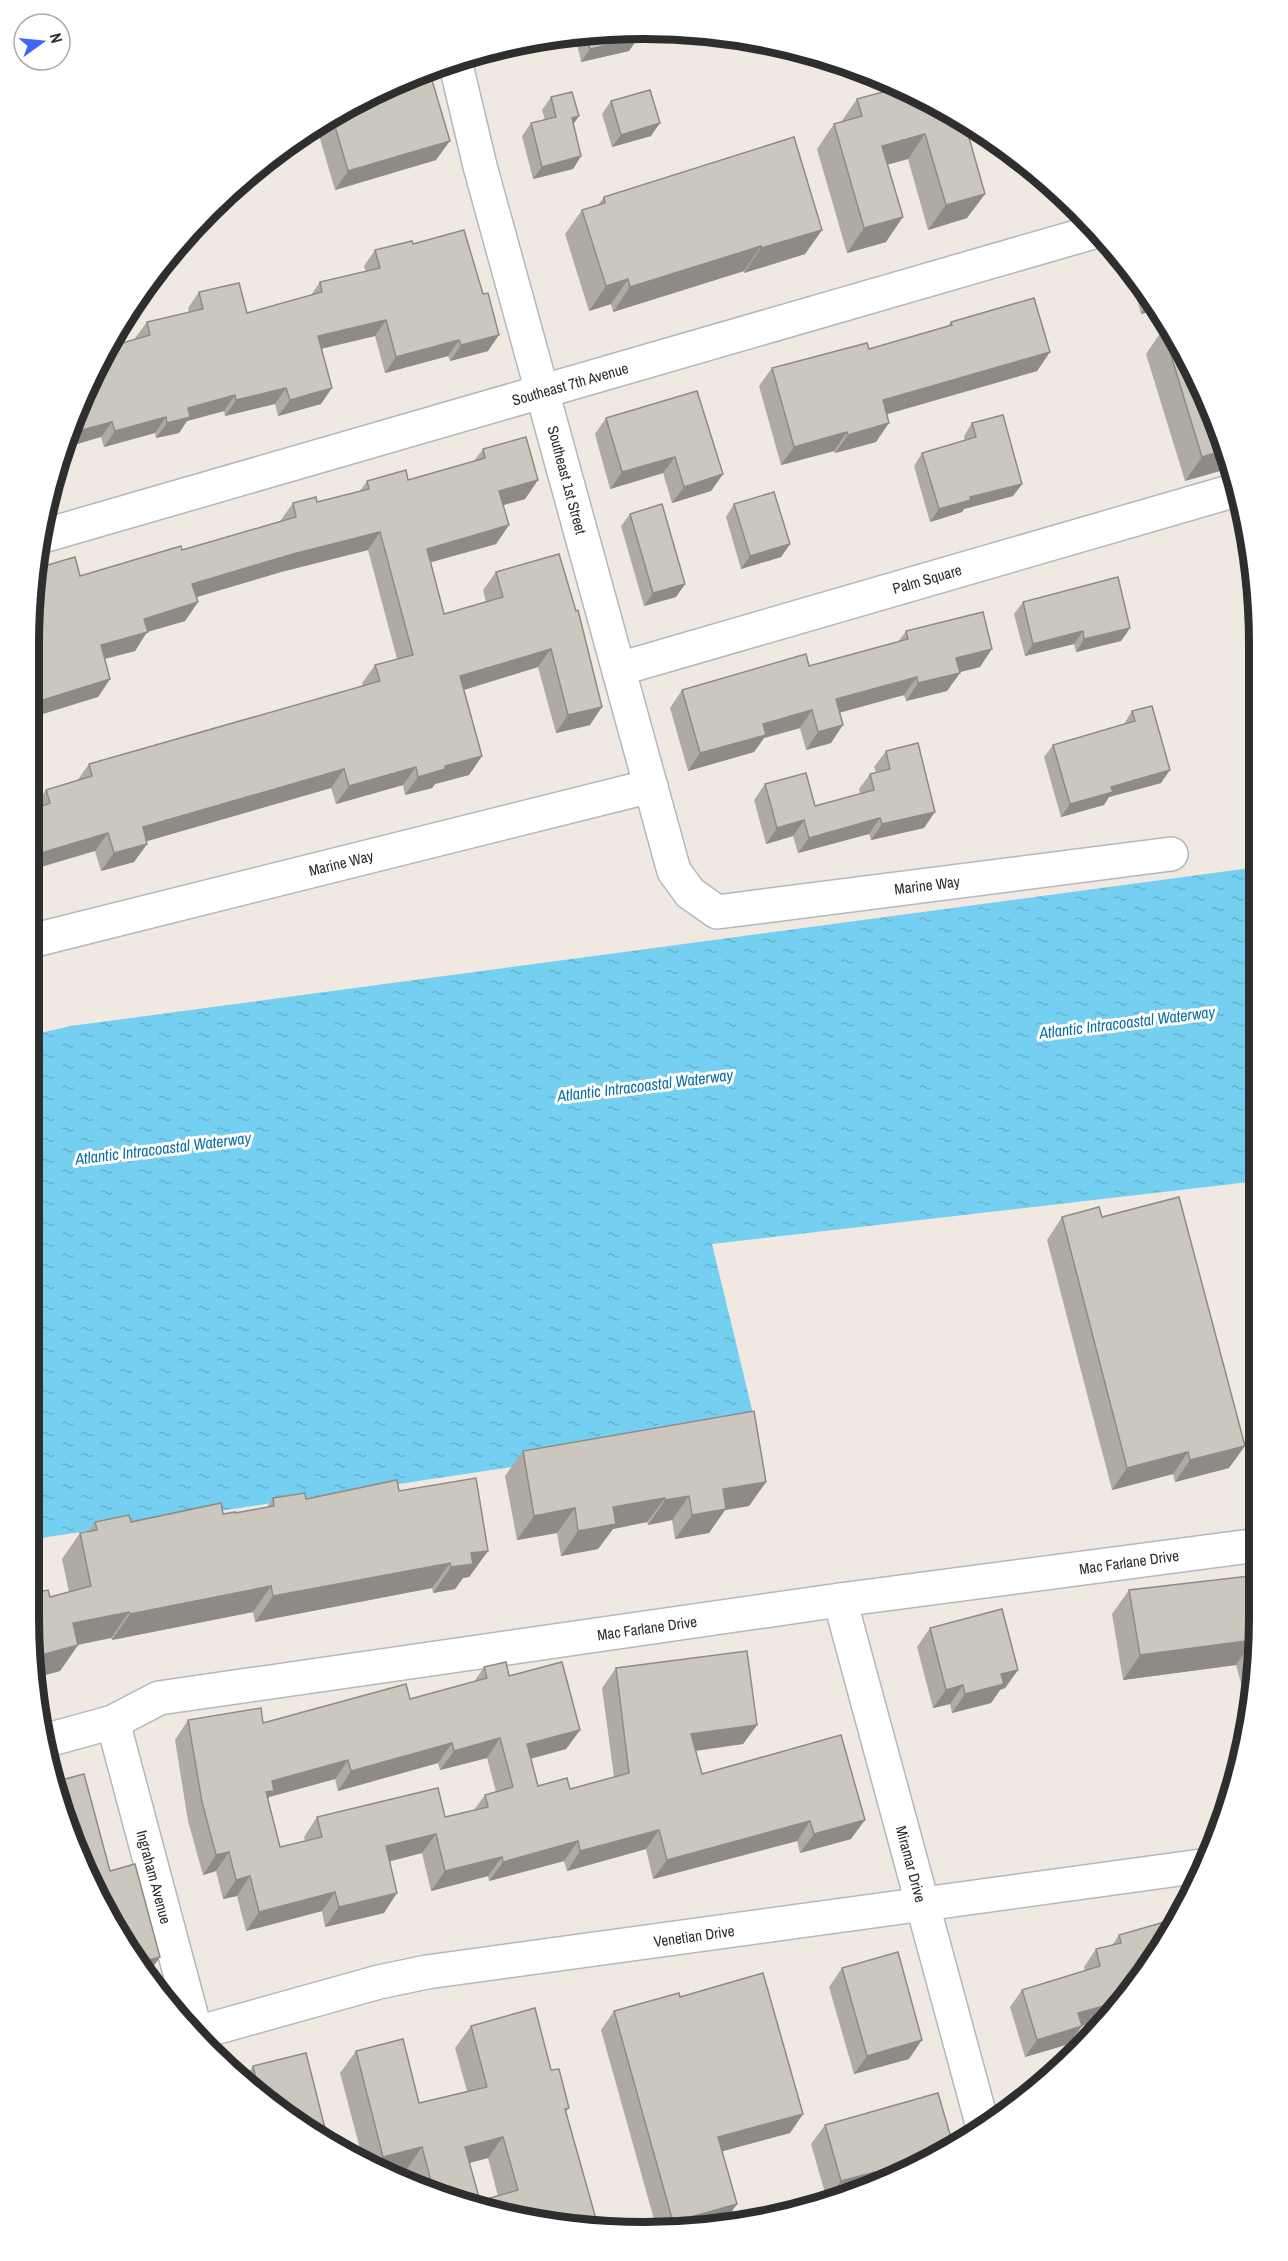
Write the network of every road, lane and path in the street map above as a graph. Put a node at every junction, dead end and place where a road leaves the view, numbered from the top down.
1 (457, 69) edge
2 (1088, 234) edge
3 (542, 392) junction
4 (1229, 492) edge
5 (50, 534) edge
6 (619, 669) junction
7 (651, 786) junction
8 (1171, 854) dead end
9 (690, 893) joint
10 (39, 939) edge
11 (1249, 1546) edge
12 (840, 1600) junction
13 (113, 1722) junction
14 (52, 1739) edge
15 (1195, 1867) edge
16 (922, 1906) junction
17 (190, 2017) edge
18 (203, 2031) edge
19 (981, 2119) edge

1 - 3 street, Southeast 1st Street
2 - 3 street, Southeast 7th Avenue
3 - 5 street, Southeast 7th Avenue
3 - 6 street, Southeast 1st Street
4 - 6 street, Palm Square
6 - 7 street, Southeast 1st Street
7 - 9 street, Southeast 1st Street
7 - 10 street, Marine Way
8 - 9 street, Marine Way
11 - 12 street, Mac Farlane Drive
12 - 13 street, Mac Farlane Drive
12 - 16 street, Miramar Drive
13 - 14 street, Mac Farlane Drive
13 - 17 street, Ingraham Avenue
15 - 16 street, Venetian Drive
16 - 18 street, Venetian Drive
16 - 19 street, Miramar Drive

